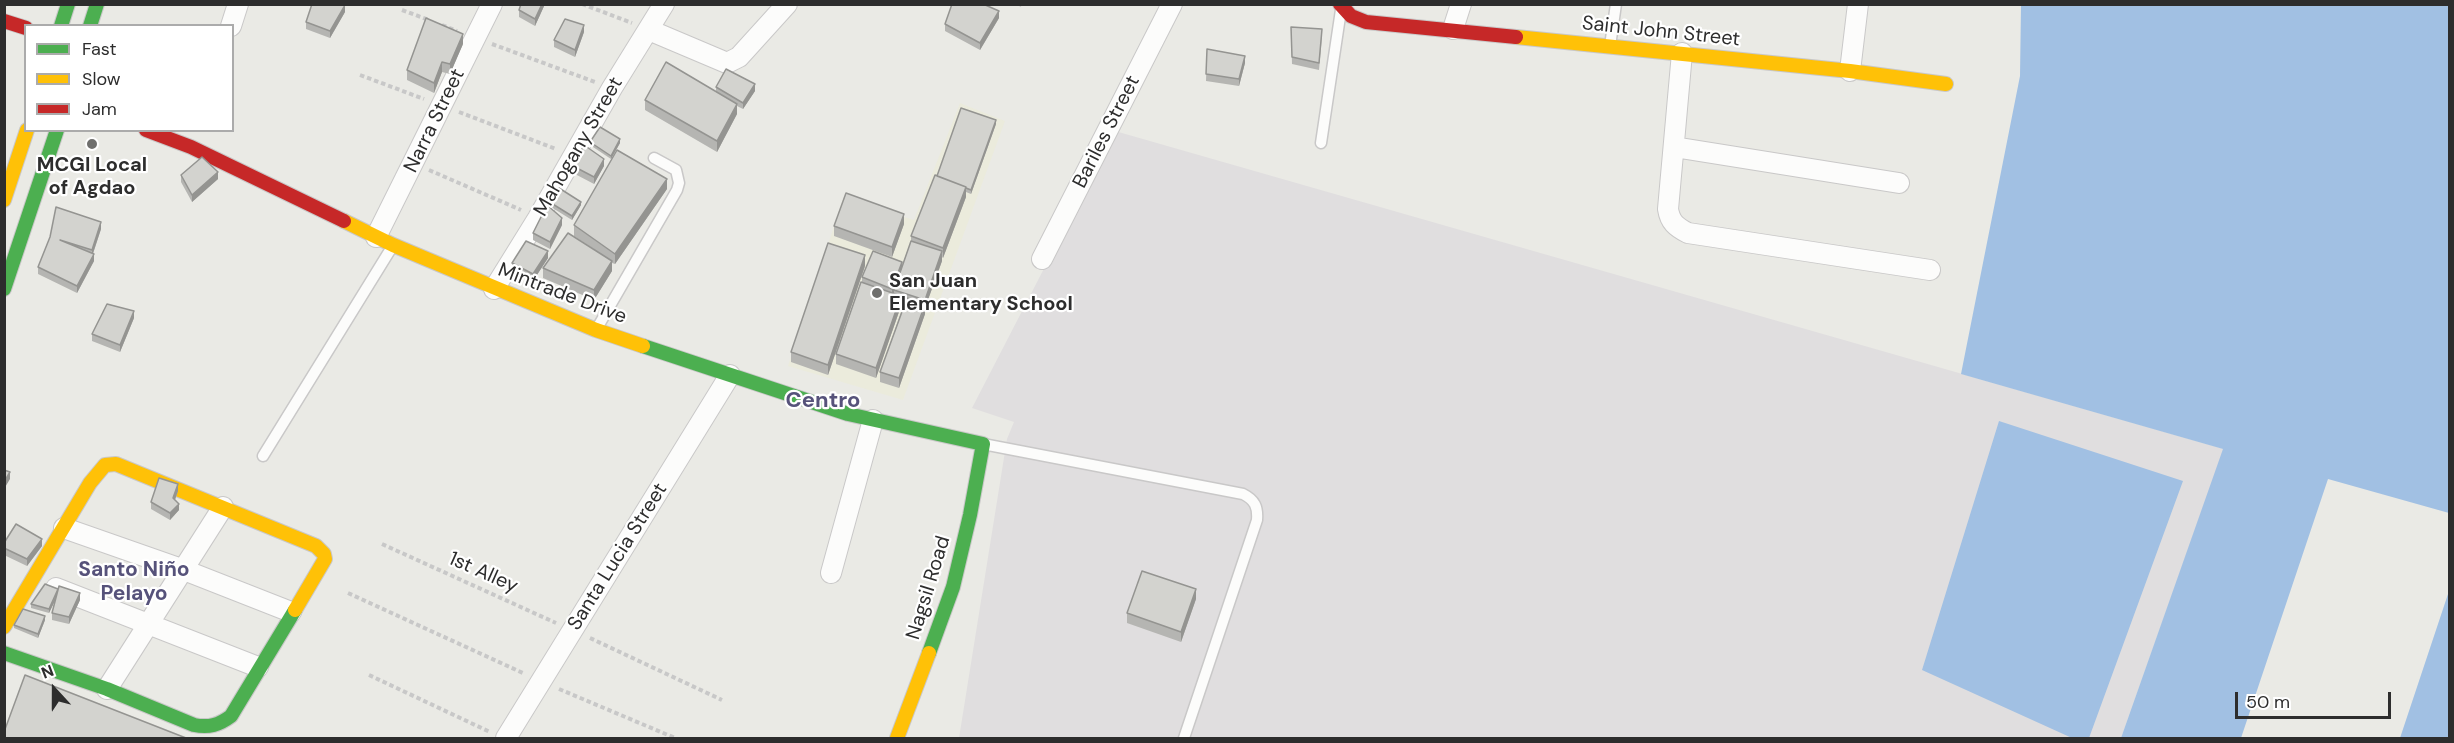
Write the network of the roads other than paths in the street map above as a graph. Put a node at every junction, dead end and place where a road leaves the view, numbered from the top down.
1 (68, 4) edge
2 (97, 4) edge
3 (238, 4) edge
4 (492, 4) edge
5 (664, 4) edge
6 (787, 4) edge
7 (1172, 4) edge
8 (1461, 4) edge
9 (1616, 4) edge
10 (1858, 4) edge
11 (1341, 6) edge
12 (4, 21) edge
13 (62, 24) edge
14 (91, 24) edge
15 (232, 24) edge
16 (24, 27) edge
17 (1453, 29) junction
18 (649, 30) junction
19 (1610, 46) junction
20 (1682, 54) junction
21 (1850, 71) junction
22 (1946, 84) dead end
23 (26, 132) edge
24 (56, 132) edge
25 (157, 132) edge
26 (194, 139) edge
27 (1321, 143) dead end
28 (1674, 147) junction
29 (654, 158) dead end
30 (1899, 183) dead end
31 (4, 200) edge
32 (385, 241) junction
33 (1042, 259) dead end
34 (1930, 270) dead end
35 (4, 289) edge
36 (494, 289) junction
37 (596, 330) junction
38 (730, 375) junction
39 (873, 420) junction
40 (983, 444) junction
41 (263, 456) dead end
42 (223, 507) junction
43 (64, 528) junction
44 (184, 570) junction
45 (831, 573) dead end
46 (34, 580) junction
47 (291, 612) junction
48 (147, 624) junction
49 (4, 627) edge
50 (4, 652) edge
51 (258, 667) junction
52 (107, 689) junction
53 (500, 736) edge
54 (897, 738) edge
55 (1184, 738) edge

1 - 13 street
2 - 14 street
3 - 15 street
4 - 32 street, Narra Street
5 - 18 street, Mahogany Street
6 - 18 street
7 - 33 street, Bariles Street
8 - 17 street
9 - 19 lane
10 - 21 street
11 - 17 street, Saint John Street
11 - 27 lane
12 - 16 street
17 - 19 street, Saint John Street
18 - 36 street, Mahogany Street
19 - 20 street, Saint John Street
20 - 21 street, Saint John Street
20 - 28 street
21 - 22 street, Saint John Street
23 - 31 street
24 - 35 street
25 - 26 street, Mintrade Drive
26 - 32 street, Mintrade Drive
28 - 30 street
28 - 34 street
29 - 37 lane
32 - 36 street, Mintrade Drive
32 - 41 lane
36 - 37 street, Mintrade Drive
37 - 38 street, Mintrade Drive
38 - 39 street, Mintrade Drive
38 - 53 street, Santa Lucia Street
39 - 40 street, Mintrade Drive
39 - 45 street
40 - 54 street, Nagsil Road
40 - 55 lane
42 - 43 street
42 - 44 street
42 - 47 street
43 - 44 street
43 - 46 street
44 - 47 street
44 - 48 street
46 - 48 street
46 - 49 street
47 - 51 street
48 - 51 street
48 - 52 street
50 - 52 street
51 - 52 street

